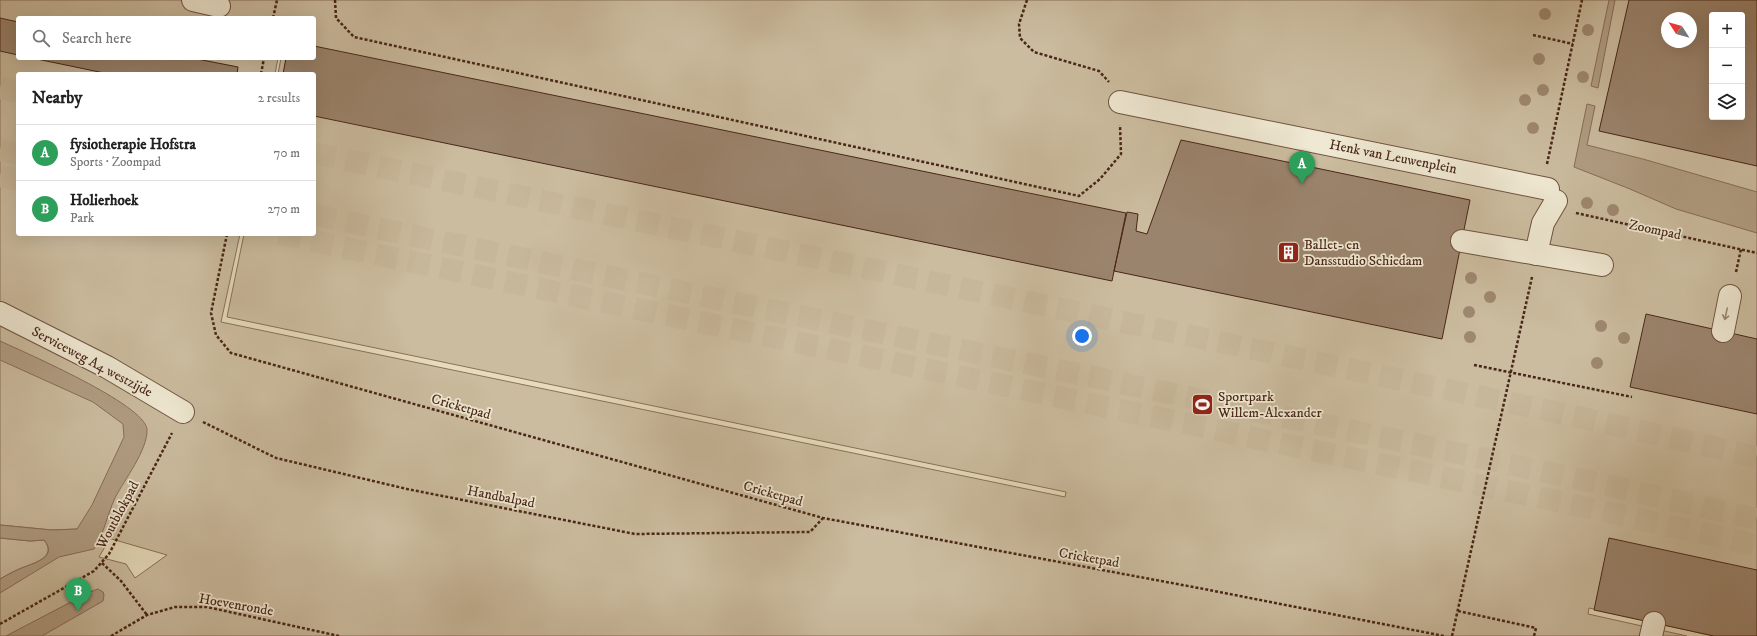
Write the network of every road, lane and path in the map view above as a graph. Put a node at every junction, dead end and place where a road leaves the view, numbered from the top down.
1 (193, 0) edge
2 (277, 0) edge
3 (335, 0) edge
4 (1026, 0) edge
5 (1582, 0) edge
6 (219, 6) dead end
7 (273, 16) edge
8 (1533, 35) dead end
9 (1573, 44) junction
10 (264, 60) edge
11 (261, 72) edge
12 (1120, 102) junction
13 (1552, 195) junction
14 (228, 236) edge
15 (1462, 241) dead end
16 (1757, 253) edge
17 (1536, 254) junction
18 (1602, 265) dead end
19 (1531, 280) dead end
20 (1730, 296) dead end
21 (0, 313) edge
22 (1723, 331) dead end
23 (1474, 365) dead end
24 (1512, 372) junction
25 (1632, 397) dead end
26 (183, 412) junction
27 (822, 518) junction
28 (102, 563) junction
29 (1458, 611) junction
30 (147, 615) junction
31 (0, 624) edge
32 (111, 636) edge
33 (339, 636) edge
34 (1444, 636) edge
35 (1452, 636) edge
36 (1534, 636) edge

1 - 6 street
2 - 7 path
3 - 12 path
4 - 12 path
5 - 9 path
8 - 9 path
9 - 13 path
10 - 11 path
12 - 13 street, Henk van Leuwenplein
13 - 16 path, Zoompad
13 - 17 street
14 - 27 path, Cricketpad
15 - 17 street
17 - 18 street
19 - 24 path
20 -> 22 street
21 - 26 street, Serviceweg A4 westzijde
23 - 24 path
24 - 25 path
24 - 29 path
26 - 27 path, Handbalpad
26 - 28 path, Woutblokpad
27 - 34 path, Cricketpad
28 - 30 path
28 - 31 path, Woutblokpad
29 - 35 path
29 - 36 path
30 - 32 path, Hoevenronde
30 - 33 path, Hoevenronde

